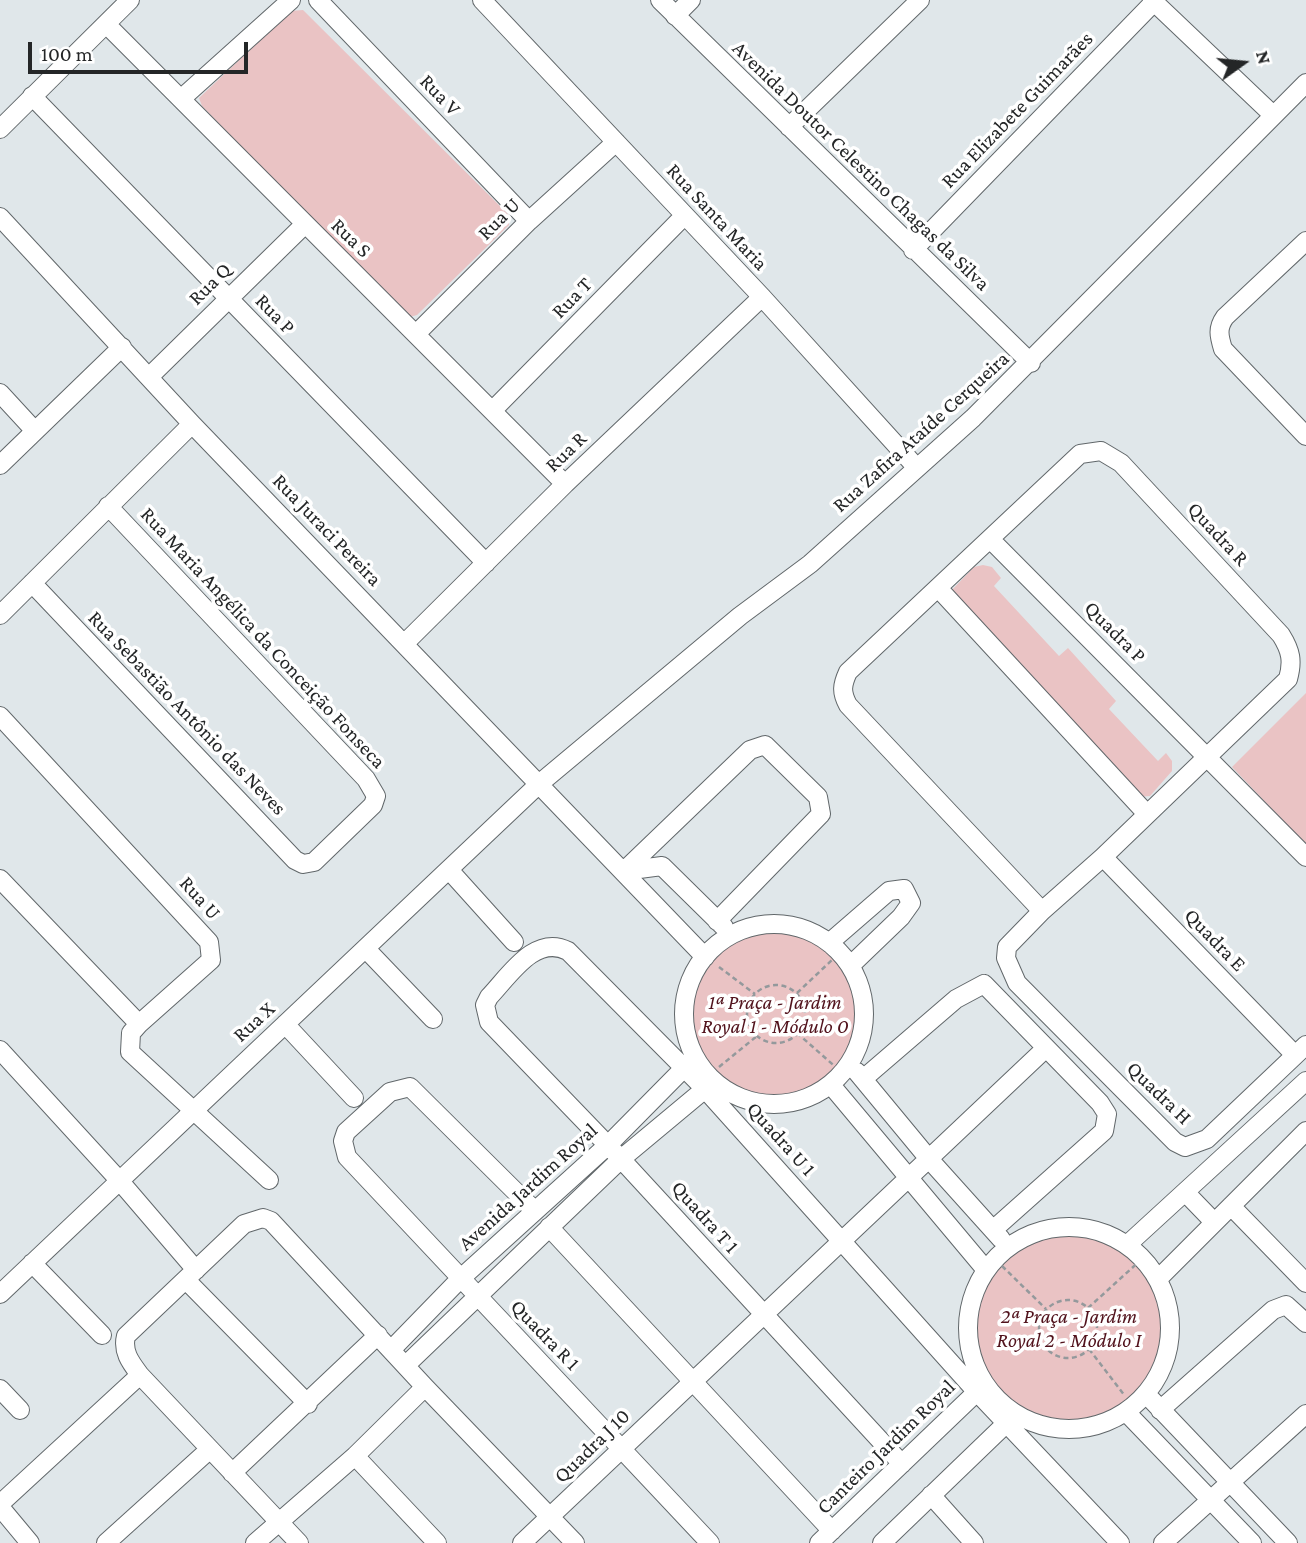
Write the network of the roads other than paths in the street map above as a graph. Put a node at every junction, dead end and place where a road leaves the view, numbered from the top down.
1 (130, 0) edge
2 (291, 0) edge
3 (318, 0) edge
4 (482, 0) edge
5 (660, 0) edge
6 (691, 0) edge
7 (920, 0) edge
8 (1153, 1) edge
9 (675, 16) junction
10 (106, 24) junction
11 (1306, 83) edge
12 (32, 96) junction
13 (182, 98) junction
14 (1273, 115) junction
15 (789, 127) junction
16 (0, 129) edge
17 (616, 142) junction
18 (0, 217) edge
19 (683, 217) junction
20 (529, 221) junction
21 (304, 225) junction
22 (1306, 241) edge
23 (913, 250) junction
24 (762, 297) junction
25 (228, 298) junction
26 (418, 333) junction
27 (122, 347) junction
28 (1031, 363) junction
29 (149, 377) junction
30 (0, 393) edge
31 (493, 410) junction
32 (192, 424) junction
33 (35, 430) junction
34 (1306, 436) edge
35 (0, 465) edge
36 (916, 468) junction
37 (565, 484) junction
38 (108, 506) junction
39 (991, 540) junction
40 (486, 563) junction
41 (32, 583) junction
42 (939, 589) junction
43 (0, 615) edge
44 (405, 643) junction
45 (0, 716) edge
46 (1207, 755) junction
47 (539, 784) junction
48 (1146, 813) junction
49 (1103, 857) junction
50 (1306, 857) edge
51 (314, 862) joint
52 (450, 871) junction
53 (624, 871) junction
54 (0, 878) edge
55 (1042, 911) junction
56 (717, 921) junction
57 (732, 934) junction
58 (514, 942) dead end
59 (366, 949) junction
60 (705, 957) junction
61 (433, 1019) dead end
62 (139, 1024) junction
63 (285, 1024) junction
64 (1046, 1048) junction
65 (0, 1050) edge
66 (1300, 1050) edge
67 (690, 1062) junction
68 (841, 1074) junction
69 (863, 1079) junction
70 (1306, 1081) edge
71 (710, 1083) junction
72 (354, 1098) dead end
73 (193, 1110) junction
74 (1306, 1131) edge
75 (608, 1145) junction
76 (621, 1158) junction
77 (929, 1159) junction
78 (909, 1176) junction
79 (118, 1179) junction
80 (269, 1180) dead end
81 (1185, 1192) junction
82 (1231, 1206) junction
83 (534, 1210) junction
84 (1214, 1222) junction
85 (549, 1227) junction
86 (994, 1229) junction
87 (841, 1240) junction
88 (1127, 1245) junction
89 (996, 1258) junction
90 (32, 1263) junction
91 (191, 1275) junction
92 (460, 1279) junction
93 (1158, 1279) junction
94 (1306, 1283) edge
95 (0, 1294) edge
96 (477, 1297) junction
97 (763, 1314) junction
98 (1306, 1323) edge
99 (102, 1335) dead end
100 (379, 1335) junction
101 (391, 1350) junction
102 (406, 1365) junction
103 (140, 1375) junction
104 (693, 1381) junction
105 (425, 1387) junction
106 (981, 1388) junction
107 (0, 1389) edge
108 (308, 1404) junction
109 (1135, 1404) junction
110 (20, 1410) dead end
111 (1160, 1410) junction
112 (1306, 1414) edge
113 (1012, 1418) junction
114 (622, 1449) junction
115 (209, 1450) junction
116 (355, 1457) junction
117 (902, 1464) junction
118 (232, 1473) junction
119 (1231, 1483) junction
120 (931, 1496) junction
121 (1212, 1499) junction
122 (0, 1506) edge
123 (552, 1517) junction
124 (279, 1522) junction
125 (825, 1537) edge
126 (30, 1543) edge
127 (106, 1543) edge
128 (255, 1543) edge
129 (299, 1543) edge
130 (437, 1543) edge
131 (522, 1543) edge
132 (575, 1543) edge
133 (710, 1543) edge
134 (882, 1543) edge
135 (974, 1543) edge
136 (1120, 1543) edge
137 (1163, 1543) edge
138 (1252, 1543) edge
139 (1288, 1543) edge

1 - 10 street
2 - 13 street
3 - 20 street, Rua V
4 - 17 street, Rua Santa Maria
5 - 9 street, Avenida Doutor Celestino Chagas da Silva
6 - 9 street
7 - 15 street
8 - 14 street
8 - 23 street, Rua Elizabete Guimarães
9 - 15 street, Avenida Doutor Celestino Chagas da Silva
10 - 12 street
10 - 13 street, Rua S
11 - 14 street, Rua Zafira Ataíde Cerqueira
12 - 16 street
12 - 25 street, Rua P
13 - 21 street, Rua S
14 - 28 street, Rua Zafira Ataíde Cerqueira
15 - 23 street, Avenida Doutor Celestino Chagas da Silva
17 - 19 street, Rua Santa Maria
17 - 20 street, Rua U
18 - 27 street, Rua Juraci Pereira
19 - 24 street, Rua Santa Maria
19 - 31 street, Rua T
20 - 26 street, Rua U
21 - 25 street, Rua Q
21 - 26 street, Rua S
22 - 34 street
23 - 28 street, Avenida Doutor Celestino Chagas da Silva
24 - 36 street, Rua Santa Maria
24 - 37 street, Rua R
25 - 29 street, Rua Q
25 - 40 street, Rua P
26 - 31 street, Rua S
27 - 29 street, Rua Juraci Pereira
27 - 33 street
28 - 36 street, Rua Zafira Ataíde Cerqueira
29 - 32 street, Rua Juraci Pereira
30 - 33 street
31 - 37 street, Rua S
32 - 38 street
32 - 44 street, Rua Juraci Pereira
33 - 35 street
36 - 47 street, Rua Zafira Ataíde Cerqueira
37 - 40 street, Rua R
38 - 41 street
38 - 51 street, Rua Maria Angélica da Conceição Fonseca
39 - 42 street
39 - 46 street, Quadra P
39 - 46 street, Quadra R
40 - 44 street, Rua R
41 - 43 street
41 - 51 street, Rua Sebastião Antônio das Neves
42 - 48 street
42 - 55 street
44 - 47 street, Rua Juraci Pereira
45 - 62 street, Rua U
46 - 48 street
46 - 50 street, Quadra P
47 - 52 street, Rua X
47 - 53 street, Rua Juraci Pereira
48 - 49 street
49 - 55 street
49 - 66 street, Quadra E
52 - 58 street
52 - 59 street, Rua X
53 - 56 street
53 - 56 street
53 - 60 street, Rua Juraci Pereira
54 - 62 street
55 - 66 street, Quadra H
56 - 57 street
57 - 60 street
57 - 68 street
59 - 61 street
59 - 63 street, Rua X
60 - 67 street
62 - 73 street
63 - 72 street
63 - 73 street, Rua X
64 - 69 street
64 - 77 street, Quadra J 10
64 - 86 street
65 - 79 street
67 - 71 street, Quadra U 1
67 - 75 street, Avenida Jardim Royal
67 - 75 street, Quadra T 1
68 - 69 street
68 - 71 street
68 - 78 street
69 - 77 street
70 - 81 street
71 - 76 street, Avenida Jardim Royal
71 - 87 street, Quadra U 1
73 - 79 street, Rua X
73 - 80 street
74 - 82 street
75 - 76 street, Quadra T 1
75 - 83 street, Avenida Jardim Royal
76 - 85 street, Avenida Jardim Royal
76 - 97 street, Quadra T 1
77 - 78 street, Quadra J 10
77 - 86 street
78 - 87 street, Quadra J 10
78 - 89 street
79 - 90 street, Rua X
79 - 91 street
81 - 84 street
81 - 88 street
82 - 84 street
82 - 94 street
83 - 92 street, Avenida Jardim Royal
83 - 92 street, Quadra R 1
84 - 93 street
85 - 96 street, Avenida Jardim Royal
85 - 104 street
86 - 89 street
87 - 97 street, Quadra J 10
87 - 106 street, Quadra U 1
88 - 89 street
88 - 93 street
89 - 106 street
90 - 95 street, Rua X
90 - 99 street
91 - 100 street
91 - 103 street
91 - 108 street
92 - 96 street, Quadra R 1
92 - 101 street, Avenida Jardim Royal
93 - 109 street
96 - 102 street, Avenida Jardim Royal
96 - 114 street, Quadra R 1
97 - 104 street, Quadra J 10
97 - 117 street, Quadra T 1
98 - 111 street
100 - 101 street
100 - 108 street
101 - 102 street
102 - 105 street
103 - 115 street
103 - 122 street
104 - 114 street, Quadra J 10
104 - 125 street
105 - 116 street
105 - 123 street
106 - 113 street, Quadra U 1
106 - 117 street, Canteiro Jardim Royal
107 - 110 street
108 - 118 street
109 - 111 street
109 - 113 street
109 - 121 street
111 - 119 street
112 - 119 street
113 - 120 street
113 - 136 street, Quadra U 1
114 - 123 street, Quadra J 10
114 - 133 street, Quadra R 1
115 - 118 street
115 - 127 street
116 - 124 street
116 - 130 street
117 - 125 street, Canteiro Jardim Royal
118 - 124 street
119 - 121 street
119 - 139 street
120 - 134 street
120 - 135 street
121 - 137 street
121 - 138 street
122 - 126 street
123 - 131 street, Quadra J 10
123 - 132 street
124 - 128 street
124 - 129 street

